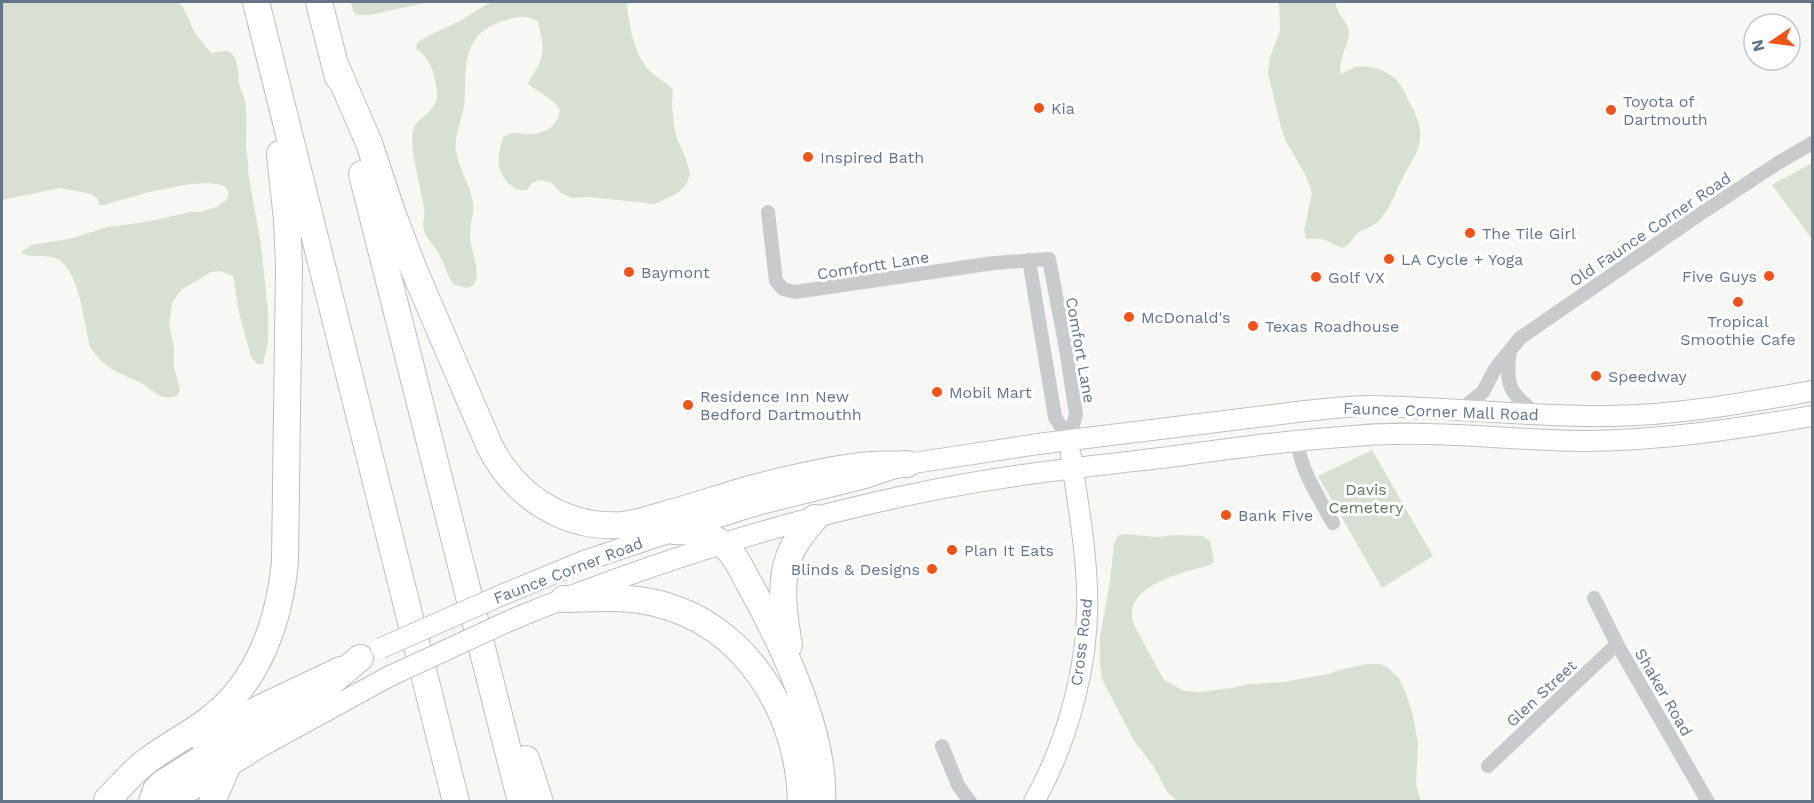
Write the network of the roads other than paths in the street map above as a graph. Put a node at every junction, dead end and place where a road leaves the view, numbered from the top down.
1 (255, 2) edge
2 (319, 2) edge
3 (270, 58) junction
4 (334, 62) junction
5 (1812, 144) edge
6 (768, 212) dead end
7 (1049, 259) joint
8 (1029, 260) junction
9 (1510, 348) junction
10 (1812, 391) edge
11 (1460, 410) junction
12 (1538, 415) junction
13 (1812, 416) edge
14 (1069, 440) junction
15 (1297, 441) junction
16 (906, 464) junction
17 (1073, 468) junction
18 (815, 518) junction
19 (1333, 523) dead end
20 (674, 531) junction
21 (722, 543) junction
22 (564, 598) junction
23 (1594, 598) dead end
24 (1617, 644) junction
25 (370, 653) junction
26 (484, 653) junction
27 (793, 675) junction
28 (432, 703) junction
29 (942, 746) dead end
30 (1488, 766) dead end
31 (228, 767) junction
32 (106, 801) edge
33 (152, 801) edge
34 (173, 801) edge
35 (212, 801) edge
36 (443, 801) edge
37 (456, 801) edge
38 (521, 801) edge
39 (540, 801) edge
40 (801, 801) edge
41 (822, 801) edge
42 (970, 801) edge
43 (1034, 801) edge
44 (1708, 801) edge

1 - 3 highway
2 - 4 highway
3 - 28 highway
3 - 32 highway
4 - 16 highway
4 - 26 highway
5 - 9 street, Old Faunce Corner Road
6 - 8 street, Comfortt Lane
7 - 8 street, Comfortt Lane
7 - 14 street, Comfort Lane
8 - 14 street
9 - 11 street, Old Faunce Corner Road
9 - 12 street
10 - 12 main road, Faunce Corner Mall Road
11 - 12 main road, Faunce Corner Mall Road
11 - 14 main road, Faunce Corner Mall Road
13 - 15 main road, Faunce Corner Mall Road
14 - 16 main road, Faunce Corner Road
14 - 17 main road, Cross Road
15 - 17 main road, Faunce Corner Mall Road
15 - 19 street
16 - 20 main road, Faunce Corner Road
17 - 18 main road, Faunce Corner Road
17 - 43 main road, Cross Road
18 - 21 main road, Faunce Corner Road
18 - 27 highway
20 - 21 highway
20 - 25 main road, Faunce Corner Road, bridge
21 - 22 main road, Faunce Corner Road
21 - 27 highway
22 - 31 main road, Faunce Corner Road, bridge
22 - 40 highway
23 - 24 street, Shaker Road
24 - 30 street, Glen Street
24 - 44 street, Shaker Road
25 - 32 main road, Faunce Corner Road
25 - 33 highway
26 - 38 highway
26 - 39 highway
27 - 41 highway
28 - 36 highway
28 - 37 highway
29 - 42 street
31 - 34 main road, Faunce Corner Road
31 - 35 highway

